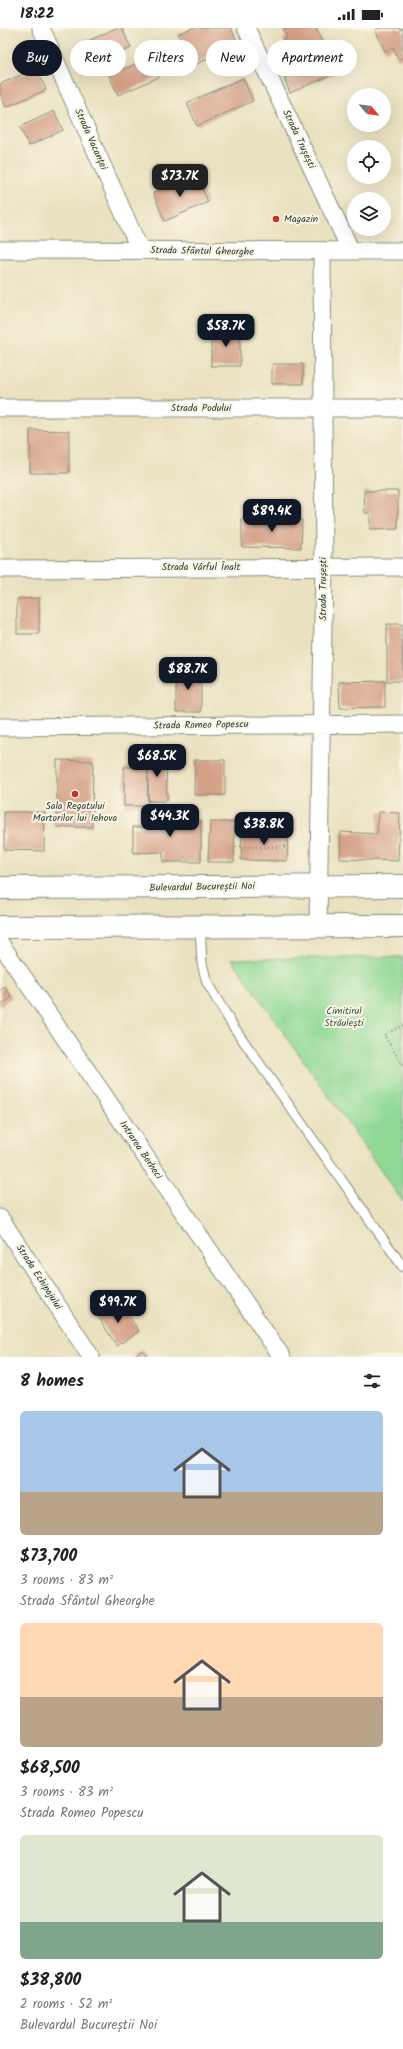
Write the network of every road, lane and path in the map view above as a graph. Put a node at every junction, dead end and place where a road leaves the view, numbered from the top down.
1 (41, 28) edge
2 (246, 28) edge
3 (0, 250) edge
4 (140, 250) junction
5 (351, 251) junction
6 (403, 251) edge
7 (322, 252) junction
8 (324, 407) junction
9 (0, 408) edge
10 (403, 408) edge
11 (324, 566) junction
12 (403, 567) edge
13 (0, 569) edge
14 (322, 724) junction
15 (403, 724) edge
16 (0, 727) edge
17 (236, 847) dead end
18 (288, 847) dead end
19 (320, 886) junction
20 (403, 886) edge
21 (0, 888) edge
22 (318, 926) junction
23 (403, 926) edge
24 (0, 927) edge
25 (200, 927) junction
26 (0, 942) edge
27 (403, 1025) edge
28 (403, 1066) edge
29 (0, 1218) edge
30 (403, 1267) edge
31 (91, 1357) edge
32 (282, 1357) edge

1 - 4 street, Strada Vacanței
2 - 5 street, Strada Trușești
3 - 4 street, Strada Sfântul Gheorghe
4 - 7 street, Strada Sfântul Gheorghe
5 - 6 street, Strada Sfântul Gheorghe
5 - 7 street, Strada Sfântul Gheorghe
7 - 8 street, Strada Trușești
8 - 9 street, Strada Podului
8 - 10 street, Strada Podului
8 - 11 street, Strada Trușești
11 - 12 street, Strada Vârful Înalt
11 - 13 street, Strada Vârful Înalt
11 - 14 street, Strada Trușești
14 - 15 street, Strada Romeo Popescu
14 - 16 street, Strada Romeo Popescu
14 - 19 street, Strada Trușești
17 - 18 path
19 - 20 main road, Bulevardul Bucureștii Noi
19 - 21 main road, Bulevardul Bucureștii Noi
19 - 22 street, Strada Trușești
22 - 23 main road
22 - 25 main road
24 - 25 main road
25 - 30 lane
26 - 32 street, Intrarea Berheci
27 - 28 path
29 - 31 street, Strada Echipajului

